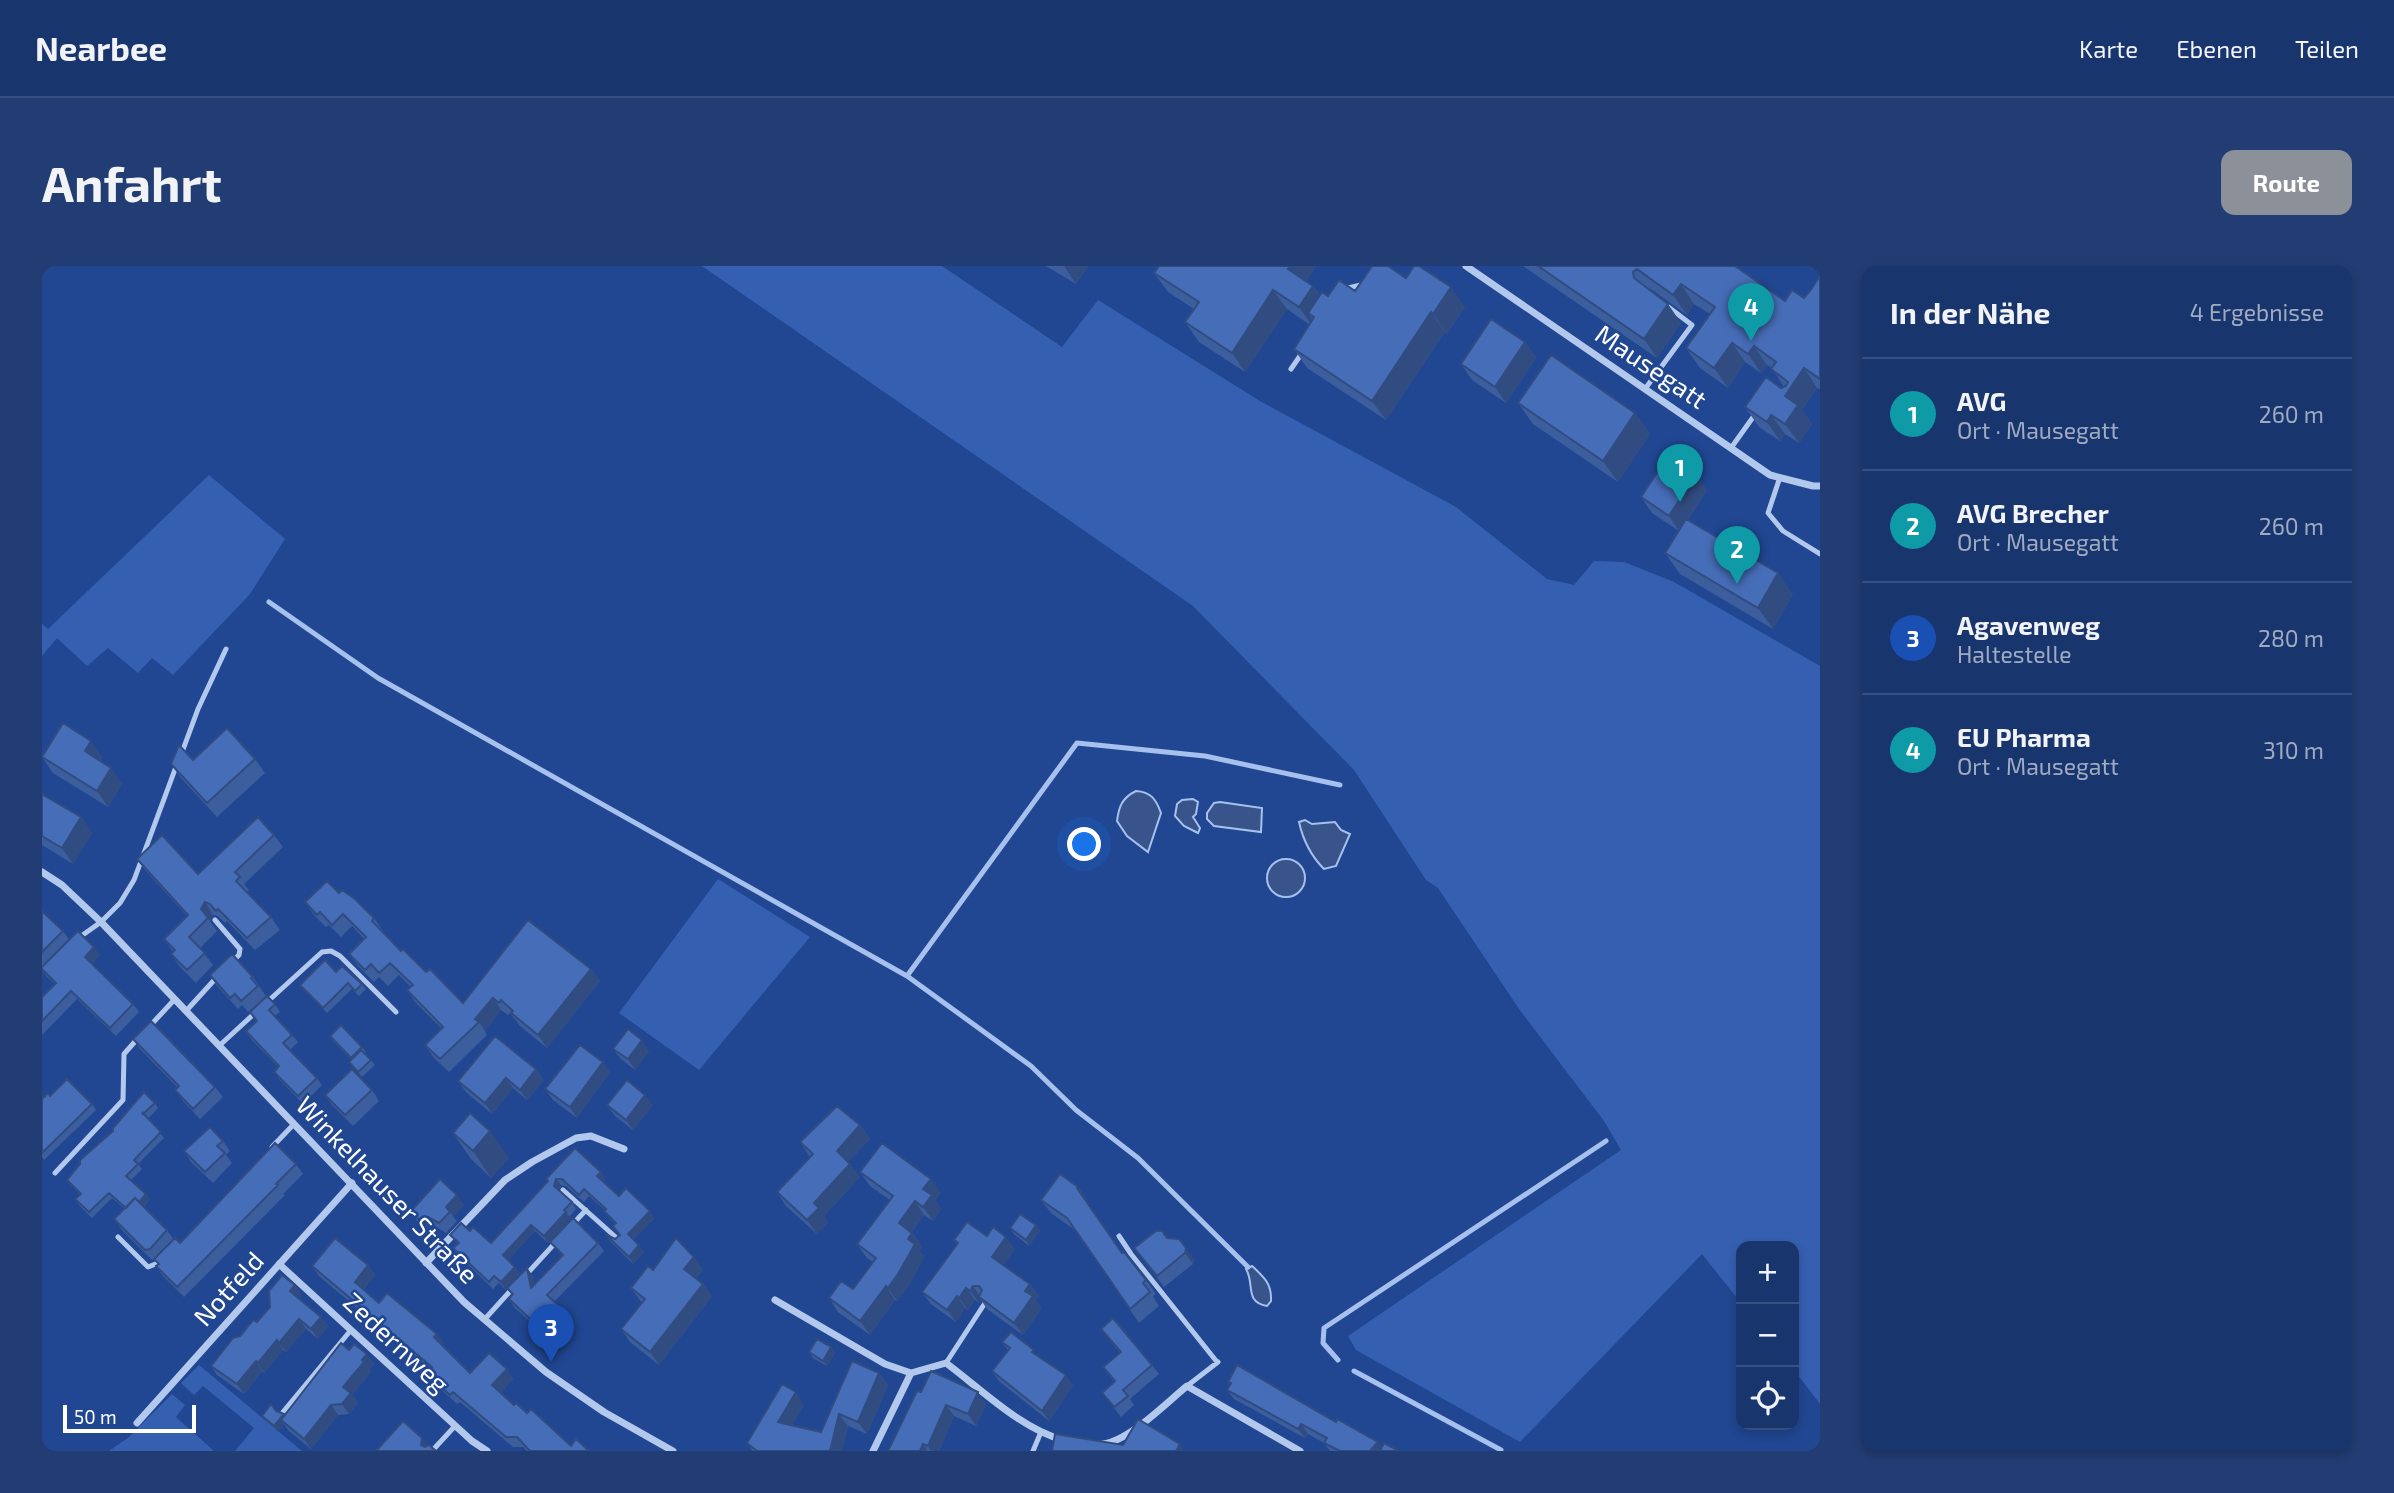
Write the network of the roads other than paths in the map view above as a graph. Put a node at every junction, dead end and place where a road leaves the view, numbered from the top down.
1 (1466, 266) edge
2 (1372, 282) edge
3 (1337, 300) edge
4 (1661, 302) edge
5 (1307, 346) edge
6 (1292, 369) dead end
7 (1645, 389) junction
8 (1760, 407) edge
9 (1731, 448) junction
10 (1780, 477) junction
11 (1820, 486) edge
12 (1820, 554) edge
13 (226, 649) dead end
14 (42, 872) edge
15 (215, 920) edge
16 (101, 922) junction
17 (71, 944) edge
18 (175, 999) junction
19 (186, 1010) junction
20 (396, 1012) dead end
21 (219, 1045) junction
22 (293, 1124) junction
23 (624, 1149) dead end
24 (265, 1155) edge
25 (55, 1172) dead end
26 (352, 1184) junction
27 (563, 1190) edge
28 (586, 1210) junction
29 (568, 1229) edge
30 (1119, 1236) dead end
31 (118, 1237) dead end
32 (559, 1239) edge
33 (620, 1241) edge
34 (170, 1254) edge
35 (426, 1262) junction
36 (279, 1264) junction
37 (775, 1300) dead end
38 (985, 1303) edge
39 (484, 1320) junction
40 (351, 1330) junction
41 (946, 1363) junction
42 (911, 1373) junction
43 (1187, 1386) junction
44 (283, 1412) edge
45 (137, 1423) dead end
46 (455, 1426) junction
47 (1041, 1432) junction
48 (1069, 1442) edge
49 (1098, 1444) edge
50 (668, 1450) edge
51 (432, 1451) edge
52 (487, 1451) edge
53 (873, 1451) edge
54 (1032, 1451) edge
55 (1300, 1451) edge

1 - 7 street, Mausegatt
2 - 3 lane
4 - 7 lane
5 - 6 lane
7 - 9 street, Mausegatt
8 - 9 lane
9 - 10 street, Mausegatt
10 - 11 street, Mausegatt
10 - 12 lane
13 - 16 lane
14 - 16 street, Winkelhauser Straße
15 - 19 lane
16 - 17 lane
16 - 18 street, Winkelhauser Straße
18 - 19 street, Winkelhauser Straße
18 - 25 lane
19 - 21 street, Winkelhauser Straße
20 - 21 lane
21 - 22 street, Winkelhauser Straße
22 - 24 lane
22 - 26 street, Winkelhauser Straße
23 - 35 street
26 - 35 street, Winkelhauser Straße
26 - 36 street, Notfeld
27 - 28 lane
28 - 29 lane
28 - 33 lane
30 - 43 lane
31 - 34 lane
32 - 39 lane
35 - 39 street, Winkelhauser Straße
36 - 40 street, Zedernweg
36 - 45 street, Notfeld
37 - 42 street
38 - 41 lane
39 - 50 street, Winkelhauser Straße
40 - 44 lane
40 - 46 street, Zedernweg
41 - 42 street
41 - 47 street
42 - 53 street
43 - 49 street
43 - 55 street
46 - 51 lane
46 - 52 street, Zedernweg
47 - 48 street
47 - 54 lane

